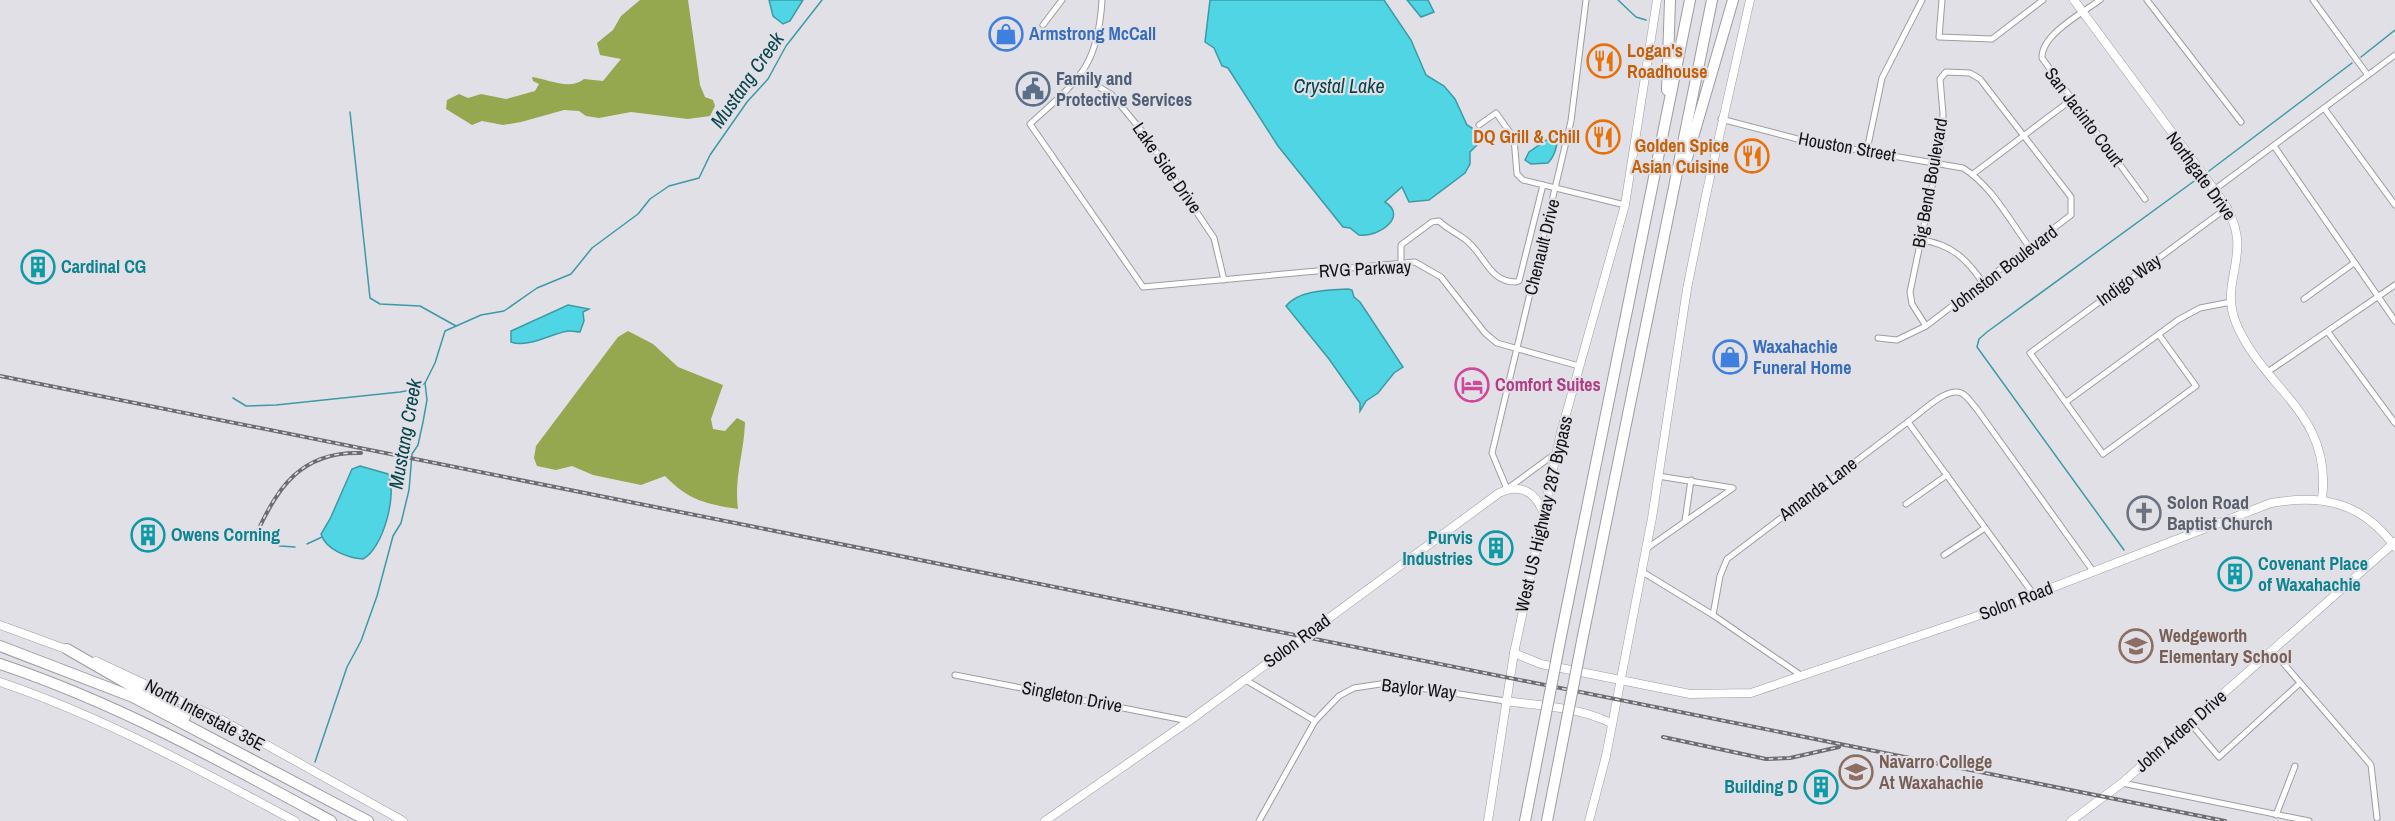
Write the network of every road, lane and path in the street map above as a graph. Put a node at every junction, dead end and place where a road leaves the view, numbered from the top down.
1 (1062, 0) edge
2 (1102, 0) edge
3 (1586, 0) edge
4 (1657, 0) edge
5 (1670, 0) edge
6 (1690, 0) edge
7 (1712, 0) edge
8 (1733, 0) edge
9 (1750, 0) edge
10 (1922, 0) edge
11 (1942, 0) edge
12 (2043, 0) edge
13 (2074, 0) edge
14 (2100, 0) edge
15 (2147, 0) edge
16 (2313, 0) edge
17 (2083, 13) junction
18 (1043, 25) dead end
19 (2395, 55) edge
20 (2367, 74) junction
21 (1081, 76) junction
22 (2071, 100) junction
23 (2324, 108) junction
24 (1721, 119) junction
25 (2241, 122) dead end
26 (1479, 125) dead end
27 (2024, 136) junction
28 (2274, 146) junction
29 (1867, 150) junction
30 (1659, 159) junction
31 (1937, 162) junction
32 (1973, 174) junction
33 (1543, 185) junction
34 (1557, 188) junction
35 (1676, 188) junction
36 (2214, 189) junction
37 (2145, 199) dead end
38 (1625, 205) junction
39 (2395, 205) edge
40 (2228, 207) junction
41 (1921, 240) junction
42 (2030, 248) junction
43 (2354, 263) junction
44 (1401, 264) junction
45 (1224, 280) junction
46 (1983, 283) junction
47 (2395, 285) edge
48 (2378, 297) junction
49 (2304, 299) dead end
50 (2231, 302) junction
51 (2395, 321) edge
52 (1926, 326) junction
53 (2328, 332) junction
54 (2159, 334) junction
55 (1878, 338) dead end
56 (1517, 349) junction
57 (1579, 366) junction
58 (2269, 371) junction
59 (2066, 402) junction
60 (1908, 422) junction
61 (2395, 423) edge
62 (1556, 453) junction
63 (1947, 475) junction
64 (1658, 476) junction
65 (1691, 480) junction
66 (1508, 489) junction
67 (2322, 499) junction
68 (1906, 504) dead end
69 (1543, 513) junction
70 (1685, 521) junction
71 (1985, 528) junction
72 (2394, 544) edge
73 (1646, 549) junction
74 (1944, 555) dead end
75 (1640, 571) junction
76 (2093, 572) junction
77 (2034, 595) junction
78 (1713, 615) junction
79 (0, 625) edge
80 (0, 646) edge
81 (67, 649) junction
82 (2272, 650) junction
83 (1514, 653) junction
84 (0, 664) edge
85 (0, 672) edge
86 (955, 675) dead end
87 (1803, 677) junction
88 (1244, 679) junction
89 (1620, 680) junction
90 (0, 682) edge
91 (2300, 683) junction
92 (1505, 701) junction
93 (125, 713) junction
94 (1189, 720) junction
95 (1315, 721) junction
96 (1611, 723) junction
97 (2190, 723) junction
98 (205, 735) junction
99 (2295, 766) dead end
100 (2122, 783) junction
101 (2276, 815) junction
102 (2377, 818) dead end
103 (295, 821) edge
104 (331, 821) edge
105 (368, 821) edge
106 (403, 821) edge
107 (1045, 821) edge
108 (1259, 821) edge
109 (1488, 821) edge
110 (1525, 821) edge
111 (1547, 821) edge
112 (1589, 821) edge
113 (2071, 821) edge
114 (2308, 821) edge

1 - 18 street
2 - 21 street
3 - 34 street, Chenault Drive
4 - 38 main road, West US Highway 287 Bypass
5 - 30 highway
6 - 30 highway
7 - 35 highway
8 - 35 highway
9 - 24 main road
10 - 29 street
11 - 12 street
13 - 17 main road, Northgate Drive
14 - 17 street, San Jacinto Court
15 - 25 street
16 - 20 street
17 - 22 street, San Jacinto Court
17 - 36 main road, Northgate Drive
19 - 20 street
20 - 23 street
21 - 45 street, Lake Side Drive
21 - 45 street, RVG Parkway
22 - 27 street
22 - 37 street, San Jacinto Court
23 - 28 street
23 - 39 street
24 - 29 street, Houston Street
24 - 64 main road
26 - 33 street
27 - 31 street, Big Bend Boulevard
27 - 32 street
27 - 42 street, Johnston Boulevard
28 - 36 street
28 - 43 street
29 - 31 street, Houston Street
30 - 110 highway, bridge
31 - 32 street, Houston Street
31 - 41 street, Big Bend Boulevard
32 - 42 street
33 - 34 street
33 - 44 street
34 - 38 street
34 - 56 street, Chenault Drive
35 - 111 highway, bridge
36 - 40 main road, Northgate Drive
38 - 57 main road, West US Highway 287 Bypass
40 - 50 main road, Northgate Drive
40 - 59 street, Indigo Way
41 - 46 street
41 - 52 street, Big Bend Boulevard
42 - 46 street, Johnston Boulevard
43 - 48 street
43 - 49 street
44 - 45 street, RVG Parkway
44 - 56 street, RVG Parkway
46 - 52 street, Johnston Boulevard
47 - 48 street
48 - 51 street
48 - 53 street
50 - 54 street
50 - 58 main road, Northgate Drive
52 - 55 street, Johnston Boulevard
53 - 58 street
53 - 61 street
54 - 59 street
54 - 59 street
56 - 57 street, RVG Parkway
56 - 66 street, Chenault Drive
57 - 62 main road, West US Highway 287 Bypass
58 - 67 main road, Northgate Drive
60 - 63 street
60 - 76 street, Amanda Lane
60 - 78 street, Amanda Lane
62 - 66 street
62 - 69 main road, West US Highway 287 Bypass
63 - 68 street
63 - 71 street
64 - 65 street
64 - 73 main road
65 - 70 street
65 - 70 street
66 - 69 main road
66 - 88 main road, Solon Road
67 - 72 main road, Solon Road
67 - 76 main road, Solon Road
69 - 83 main road, West US Highway 287 Bypass
70 - 73 street
71 - 74 street
71 - 77 street
72 - 82 main road, John Arden Drive
73 - 75 main road
75 - 78 street
75 - 89 main road
76 - 77 main road, Solon Road
77 - 87 main road, Solon Road
78 - 87 street
79 - 81 main road, North Interstate 35E
80 - 98 highway
81 - 98 highway
81 - 106 main road, North Interstate 35E
82 - 91 street
82 - 97 main road, John Arden Drive
83 - 89 main road, Solon Road
83 - 92 main road, West US Highway 287 Bypass
84 - 93 highway
85 - 93 highway
86 - 94 street, Singleton Drive
87 - 89 main road, Solon Road
88 - 94 main road, Solon Road
88 - 95 street
89 - 96 main road
90 - 103 main road
91 - 97 street
91 - 102 street
92 - 95 street, Baylor Way
92 - 96 main road
92 - 109 main road, West US Highway 287 Bypass
93 - 104 highway
94 - 107 main road, Solon Road
95 - 108 street, Baylor Way
96 - 112 main road
97 - 100 main road, John Arden Drive
98 - 105 highway
99 - 101 street
100 - 101 street
100 - 113 main road, John Arden Drive
101 - 114 street

